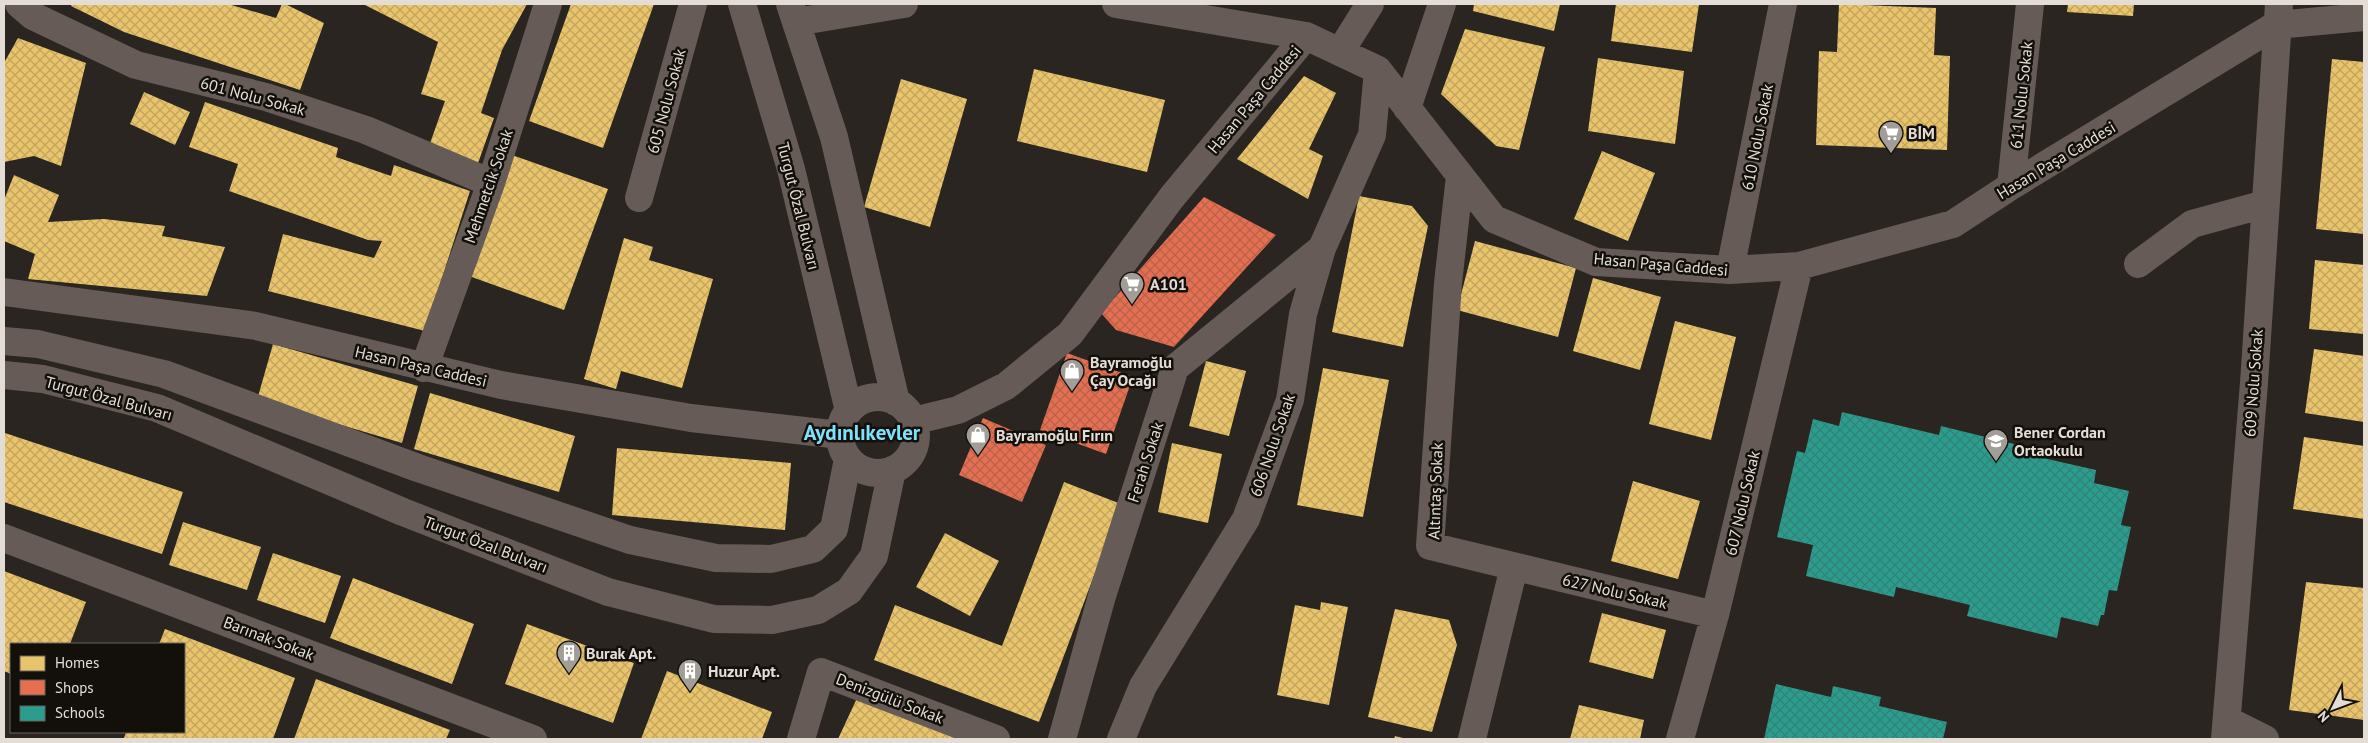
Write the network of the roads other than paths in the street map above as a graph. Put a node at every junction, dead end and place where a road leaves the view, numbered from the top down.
1 (18, 4) edge
2 (548, 4) edge
3 (693, 4) edge
4 (742, 4) edge
5 (904, 4) edge
6 (1116, 4) edge
7 (1370, 4) edge
8 (1442, 4) edge
9 (1783, 4) edge
10 (2030, 4) edge
11 (793, 13) edge
12 (2277, 15) edge
13 (2364, 18) edge
14 (1306, 36) junction
15 (1340, 52) junction
16 (1378, 70) junction
17 (1407, 108) junction
18 (1460, 176) junction
19 (491, 183) junction
20 (2011, 186) junction
21 (639, 198) dead end
22 (2265, 204) junction
23 (1322, 248) junction
24 (2138, 264) dead end
25 (1799, 266) junction
26 (1730, 270) junction
27 (4, 292) edge
28 (4, 341) edge
29 (424, 368) junction
30 (4, 375) edge
31 (904, 411) junction
32 (846, 435) junction
33 (892, 470) junction
34 (4, 538) edge
35 (1514, 567) junction
36 (1715, 615) junction
37 (2226, 729) edge
38 (533, 739) edge
39 (801, 739) edge
40 (996, 739) edge
41 (1062, 739) edge
42 (1121, 739) edge
43 (1472, 739) edge
44 (1680, 739) edge
45 (2265, 739) edge

1 - 19 street, 601 Nolu Sokak
2 - 19 street, Mehmetcik Sokak
3 - 21 street, 605 Nolu Sokak
4 - 32 street, Turgut Özal Bulvarı
5 - 11 street
6 - 14 street
7 - 15 street
8 - 17 street
9 - 26 street, 610 Nolu Sokak
10 - 20 street, 611 Nolu Sokak
11 - 31 street
12 - 13 street, Hasan Paşa Caddesi
12 - 20 street, Hasan Paşa Caddesi
12 - 22 street, 609 Nolu Sokak
14 - 15 street, Hasan Paşa Caddesi
14 - 31 street, Hasan Paşa Caddesi
15 - 16 street, Hasan Paşa Caddesi
16 - 17 street, Hasan Paşa Caddesi
16 - 23 street, 606 Nolu Sokak
17 - 18 street, Hasan Paşa Caddesi
18 - 26 street, Hasan Paşa Caddesi
18 - 35 street, Altıntaş Sokak
19 - 29 street, Mehmetcik Sokak
20 - 25 street, Hasan Paşa Caddesi
22 - 24 street
22 - 37 street, 609 Nolu Sokak
23 - 41 street, Ferah Sokak
23 - 42 street, 606 Nolu Sokak
25 - 26 street, Hasan Paşa Caddesi
25 - 36 street, 607 Nolu Sokak
27 - 29 street, Hasan Paşa Caddesi
28 - 32 street, Turgut Özal Bulvarı
29 - 32 street, Hasan Paşa Caddesi
30 - 33 street, Turgut Özal Bulvarı
31 - 32 street
31 - 33 street
32 - 33 street
34 - 38 street, Barınak Sokak
35 - 36 street, 627 Nolu Sokak
35 - 43 street
36 - 44 street, 607 Nolu Sokak
37 - 45 street
39 - 40 street, Denizgülü Sokak

